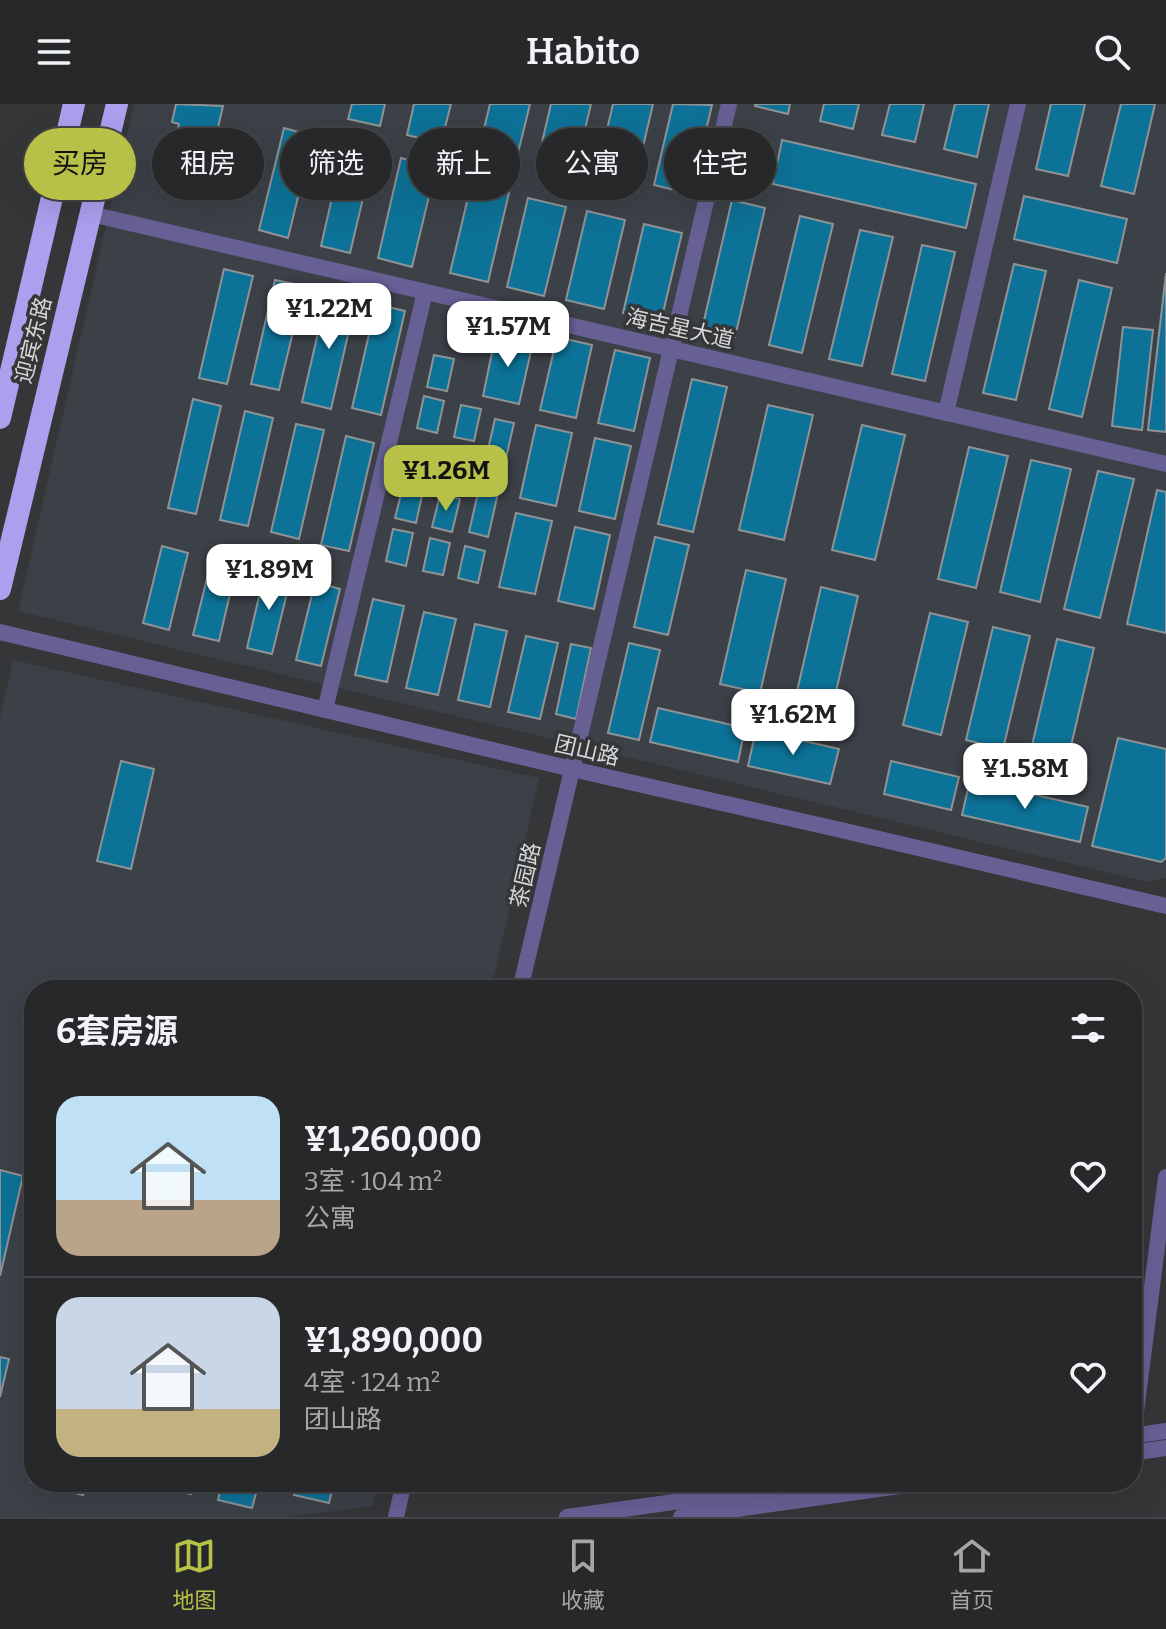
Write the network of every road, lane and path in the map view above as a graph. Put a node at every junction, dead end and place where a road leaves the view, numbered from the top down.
1 (74, 104) edge
2 (117, 104) edge
3 (729, 104) edge
4 (1018, 104) edge
5 (91, 214) junction
6 (425, 292) junction
7 (671, 349) junction
8 (946, 413) junction
9 (0, 418) edge
10 (1166, 464) edge
11 (0, 589) edge
12 (0, 632) edge
13 (325, 710) junction
14 (572, 769) junction
15 (1166, 906) edge
16 (522, 980) edge
17 (1166, 1177) edge
18 (1142, 1365) edge
19 (1166, 1431) edge
20 (1142, 1435) edge
21 (1166, 1448) edge
22 (1142, 1451) edge
23 (402, 1492) edge
24 (745, 1492) edge
25 (857, 1492) edge
26 (396, 1517) edge
27 (567, 1517) edge
28 (681, 1517) edge

1 - 9 highway, 迎宾东路
2 - 5 highway, 迎宾东路
3 - 7 street, 茶园路
4 - 8 street
5 - 6 street, 海吉星大道
5 - 11 highway, 迎宾东路
6 - 7 street, 海吉星大道
6 - 13 street
7 - 8 street, 海吉星大道
7 - 14 street, 茶园路
8 - 10 street, 海吉星大道
12 - 13 street, 团山路
13 - 14 street, 团山路
14 - 15 street, 团山路
14 - 16 street, 茶园路
17 - 18 street
19 - 20 street
21 - 22 street
23 - 26 street
24 - 27 street
25 - 28 street

